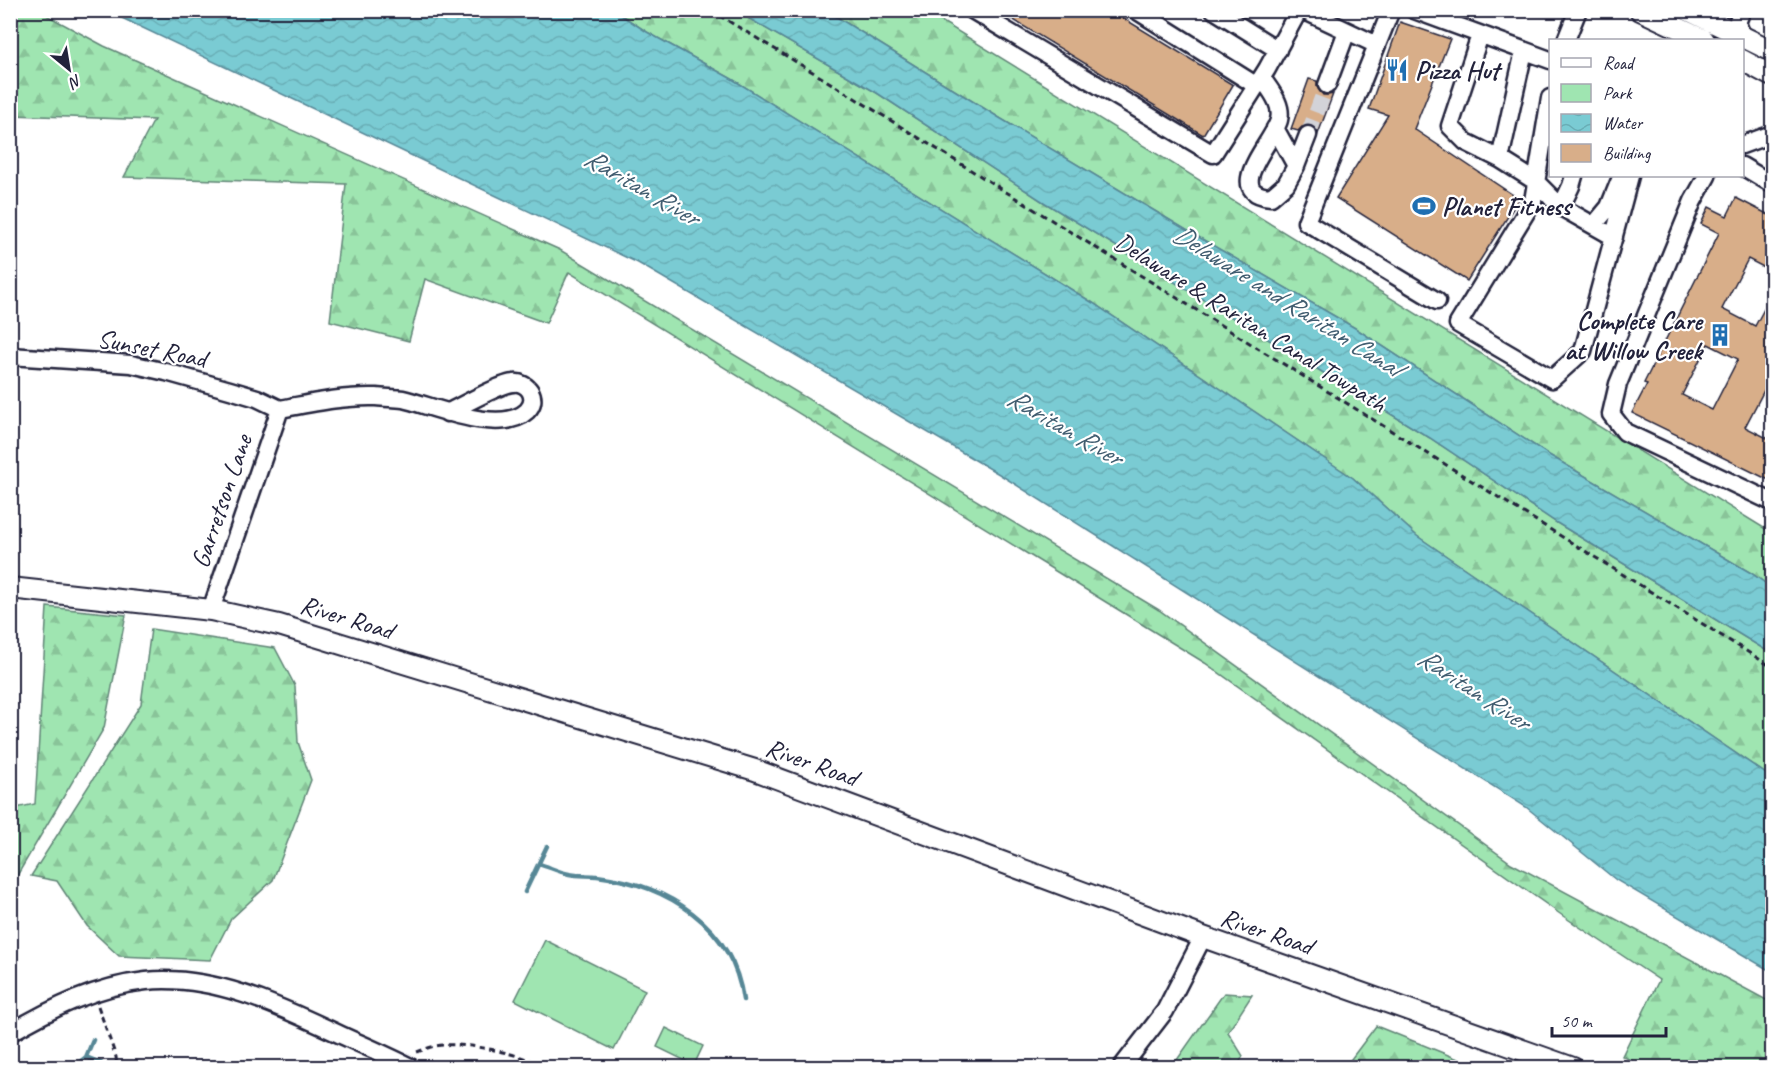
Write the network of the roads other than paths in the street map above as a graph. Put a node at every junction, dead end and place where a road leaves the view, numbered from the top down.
1 (972, 10) edge
2 (1136, 10) edge
3 (1214, 10) edge
4 (1301, 10) edge
5 (1391, 10) edge
6 (1414, 10) edge
7 (1578, 10) edge
8 (1640, 10) edge
9 (1688, 10) edge
10 (1718, 10) edge
11 (1743, 10) edge
12 (1347, 31) junction
13 (1480, 35) junction
14 (1742, 36) junction
15 (1566, 39) edge
16 (1702, 39) edge
17 (1377, 45) junction
18 (1278, 50) junction
19 (1524, 51) junction
20 (1773, 51) edge
21 (1549, 59) edge
22 (1744, 61) edge
23 (1773, 76) edge
24 (1259, 82) junction
25 (1327, 85) tunnel mouth
26 (1549, 108) edge
27 (1275, 128) junction
28 (1773, 134) edge
29 (1308, 135) tunnel mouth
30 (1744, 145) edge
31 (1500, 159) junction
32 (1296, 166) junction
33 (1744, 166) edge
34 (1574, 177) edge
35 (1623, 177) edge
36 (1630, 177) edge
37 (1706, 177) edge
38 (1535, 181) junction
39 (1773, 184) edge
40 (1561, 207) junction
41 (1594, 225) junction
42 (1614, 237) junction
43 (1437, 301) dead end
44 (10, 356) edge
45 (280, 409) junction
46 (447, 413) dead end
47 (1773, 502) edge
48 (10, 588) edge
49 (211, 610) junction
50 (1203, 937) junction
51 (10, 1033) edge
52 (409, 1066) edge
53 (1121, 1068) edge
54 (1573, 1068) edge

1 - 24 street
2 - 24 street
3 - 18 street
4 - 12 street
4 - 18 street
5 - 17 street
6 - 13 street
7 - 15 street
8 - 16 main road
9 - 14 main road
10 - 14 main road
11 - 14 street
12 - 17 street
12 - 25 street
13 - 19 street
13 - 31 street
14 - 20 main road
17 - 43 street
18 - 24 street
19 - 21 street
19 - 31 street
22 - 23 main road
24 - 27 street
26 - 38 street
27 - 32 street
27 - 32 street
28 - 30 street
29 - 32 street
31 - 38 street
33 - 39 street
34 - 40 street
35 - 41 street
36 - 42 street
37 - 47 street
38 - 40 street
38 - 42 street
40 - 41 street
41 - 42 street
44 - 45 street, Sunset Road
45 - 46 street
45 - 49 street, Garretson Lane
48 - 49 main road, River Road
49 - 50 main road, River Road
50 - 53 street
50 - 54 main road, River Road
51 - 52 street

